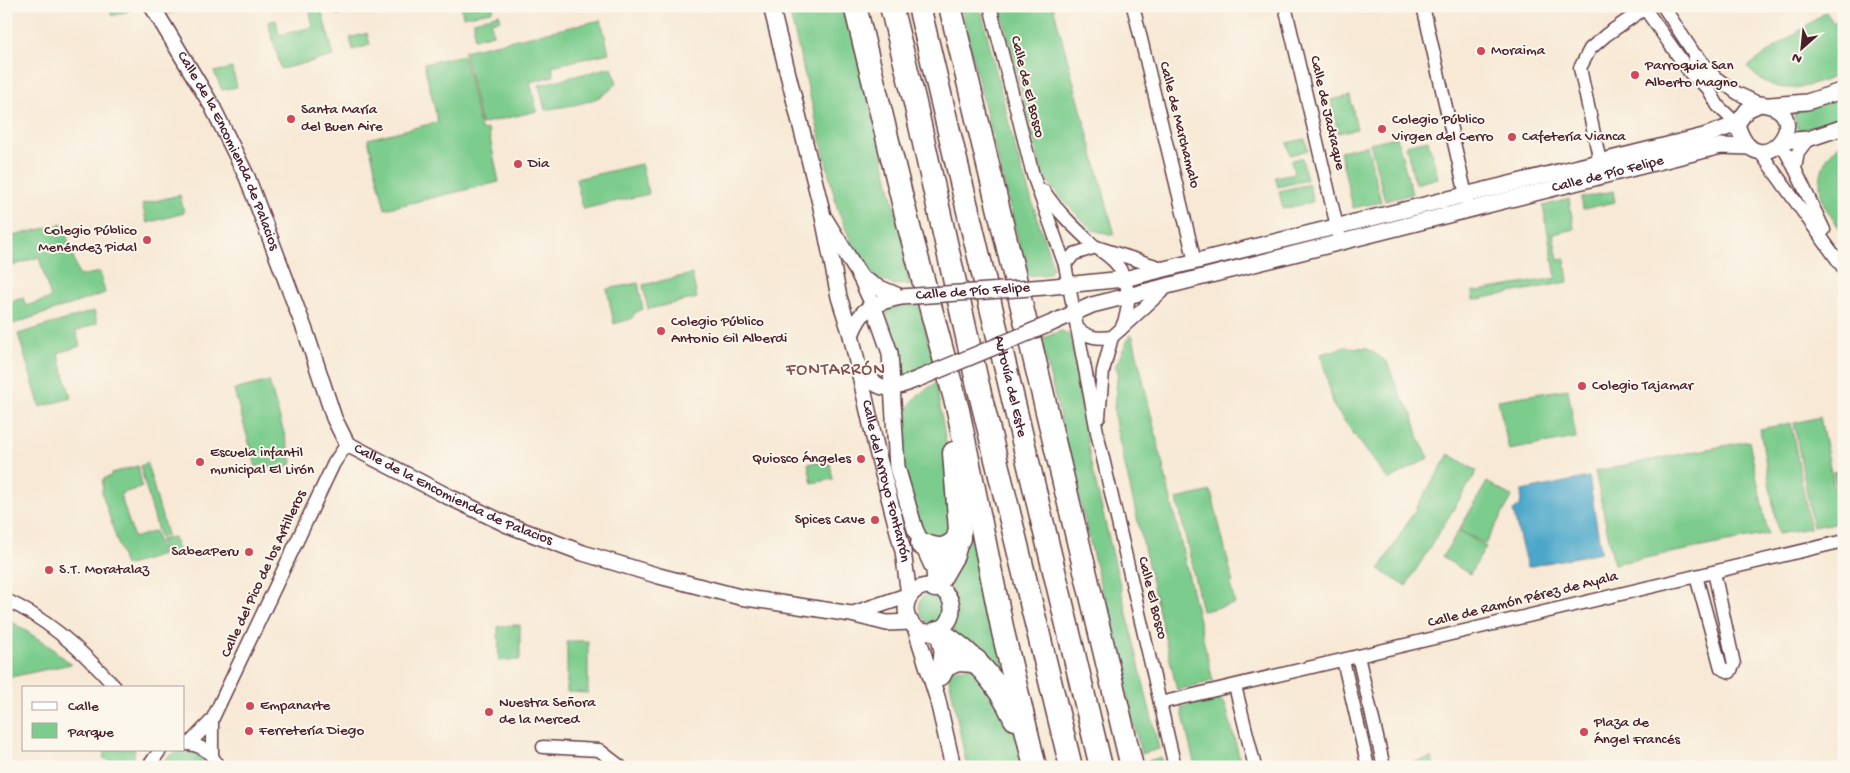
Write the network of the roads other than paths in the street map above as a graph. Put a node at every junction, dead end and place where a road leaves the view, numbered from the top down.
1 (152, 6) edge
2 (771, 6) edge
3 (855, 6) edge
4 (891, 6) edge
5 (918, 6) edge
6 (950, 6) edge
7 (990, 6) edge
8 (1133, 6) edge
9 (1285, 6) edge
10 (1423, 6) edge
11 (1663, 6) edge
12 (1645, 7) edge
13 (1692, 52) junction
14 (1709, 89) junction
15 (1844, 90) edge
16 (1765, 104) junction
17 (1737, 124) junction
18 (1844, 127) edge
19 (1808, 139) junction
20 (1782, 142) junction
21 (1754, 149) junction
22 (1600, 162) junction
23 (1795, 170) junction
24 (1033, 175) junction
25 (1466, 195) junction
26 (1470, 210) junction
27 (823, 216) junction
28 (1338, 227) junction
29 (1341, 243) junction
30 (1096, 247) junction
31 (1194, 257) junction
32 (1065, 265) junction
33 (1843, 268) edge
34 (1165, 269) junction
35 (860, 276) junction
36 (1124, 280) junction
37 (1068, 286) junction
38 (1168, 286) junction
39 (1127, 296) junction
40 (901, 297) junction
41 (873, 305) junction
42 (1075, 320) junction
43 (933, 321) junction
44 (1117, 333) junction
45 (852, 335) junction
46 (859, 368) junction
47 (920, 378) junction
48 (893, 389) junction
49 (893, 418) junction
50 (1098, 437) junction
51 (347, 444) junction
52 (1000, 469) junction
53 (959, 538) junction
54 (1844, 541) edge
55 (922, 544) junction
56 (1714, 572) junction
57 (1696, 576) junction
58 (935, 586) junction
59 (909, 595) junction
60 (6, 600) edge
61 (851, 614) junction
62 (913, 625) junction
63 (938, 632) junction
64 (1358, 656) junction
65 (1344, 660) junction
66 (976, 661) junction
67 (940, 674) junction
68 (114, 686) edge
69 (1235, 686) junction
70 (1018, 694) junction
71 (937, 697) junction
72 (1160, 703) junction
73 (212, 720) junction
74 (186, 744) edge
75 (543, 747) dead end
76 (160, 750) edge
77 (149, 759) edge
78 (215, 762) edge
79 (1035, 766) edge
80 (621, 767) edge
81 (953, 767) edge
82 (1071, 767) edge
83 (1101, 767) edge
84 (1132, 767) edge
85 (1175, 767) edge
86 (1255, 767) edge
87 (1368, 767) edge
88 (1384, 767) edge

1 - 51 street, Calle de la Encomienda de Palacios
2 - 27 street, Calle del Arroyo Fontarrón
3 - 43 highway
4 - 52 highway, Autovía del Este
5 - 83 highway, Autovía del Este
6 - 84 highway
7 - 24 street, Calle de El Bosco
8 - 31 street, Calle de Marchamalo
9 - 28 street, Calle de Jadraque
10 - 25 street
11 - 13 street
12 - 14 street
12 - 22 street
13 - 14 street
13 - 16 street
14 - 17 street
15 - 16 street
16 - 17 street
16 - 20 street
17 - 21 street
17 - 22 street, Calle de Pío Felipe
18 - 19 street
19 - 20 street
19 - 23 street
20 - 21 street
20 - 23 street
21 - 26 street, Calle de Pío Felipe
21 - 33 street
22 - 25 street, Calle de Pío Felipe
23 - 33 street
24 - 30 street, Calle de El Bosco
24 - 32 street, Calle de El Bosco
25 - 26 street
25 - 28 street, Calle de Pío Felipe
26 - 29 street, Calle de Pío Felipe
27 - 35 street, Calle del Arroyo Fontarrón
27 - 45 street, Calle del Arroyo Fontarrón
28 - 29 street
28 - 31 street, Calle de Pío Felipe
29 - 38 street, Calle de Pío Felipe
30 - 32 street
30 - 34 street
30 - 36 street
31 - 34 street, Calle de Pío Felipe
32 - 37 street
34 - 36 street, Calle de Pío Felipe
35 - 40 street, Calle del Arroyo Fontarrón
35 - 41 street, Calle del Arroyo Fontarrón
36 - 37 street, Calle de Pío Felipe
36 - 39 street
37 - 40 street, Calle de Pío Felipe, bridge
37 - 42 street
38 - 39 street, Calle de Pío Felipe
38 - 44 street, Calle de Pío Felipe
39 - 42 street, Calle de Pío Felipe
39 - 44 street
40 - 41 street
41 - 45 street
41 - 48 street, Calle del Arroyo Fontarrón
42 - 44 street
42 - 47 street, Calle de Pío Felipe, bridge
42 - 50 street, Calle El Bosco
43 - 53 highway
43 - 70 highway
44 - 50 street, Calle El Bosco
45 - 46 street, Calle del Arroyo Fontarrón
46 - 48 street, Calle del Arroyo Fontarrón
46 - 59 street, Calle del Arroyo Fontarrón
47 - 48 street, Calle del Arroyo Fontarrón
47 - 49 street
48 - 49 street, Calle del Arroyo Fontarrón
49 - 55 street, Calle del Arroyo Fontarrón
50 - 72 street, Calle El Bosco
51 - 61 street, Calle de la Encomienda de Palacios
51 - 73 street, Calle del Pico de los Artilleros
52 - 70 highway
52 - 82 highway, Autovía del Este
53 - 55 highway
53 - 58 highway
54 - 56 street, Calle de Ramón Pérez de Ayala
55 - 58 street, Calle del Arroyo Fontarrón
56 - 57 street, Calle de Ramón Pérez de Ayala
56 - 57 street
57 - 64 street, Calle de Ramón Pérez de Ayala
58 - 59 street
58 - 63 street
59 - 61 street, Calle de la Encomienda de Palacios
59 - 62 street
60 - 68 street
61 - 62 street, Calle de la Encomienda de Palacios
62 - 63 street
62 - 71 street
63 - 66 highway
63 - 67 street
64 - 65 street, Calle de Ramón Pérez de Ayala
64 - 88 street
65 - 69 street, Calle de Ramón Pérez de Ayala
65 - 87 street
66 - 67 highway
66 - 79 highway
67 - 71 street
69 - 72 street, Calle de Ramón Pérez de Ayala
69 - 86 street
70 - 79 highway
71 - 81 street
72 - 85 street, Calle El Bosco
73 - 74 street, Calle del Pico de los Artilleros
73 - 78 street, Calle del Pico de los Artilleros
74 - 78 street
75 - 80 street
76 - 77 street

